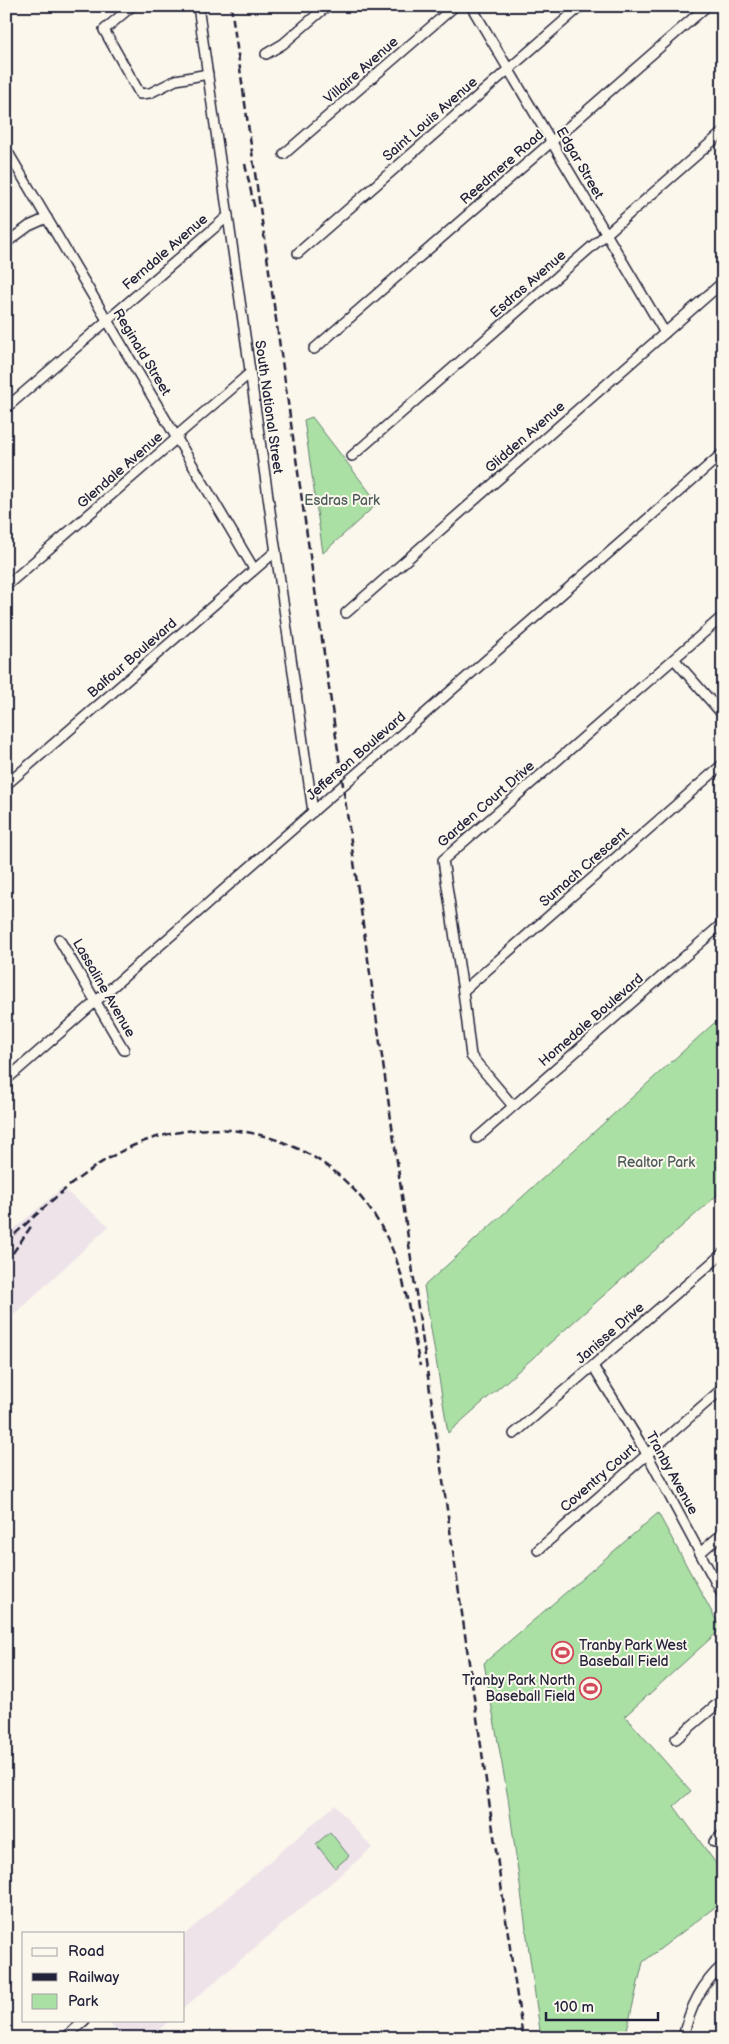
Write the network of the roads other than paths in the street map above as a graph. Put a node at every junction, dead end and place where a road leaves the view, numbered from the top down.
1 (132, 6) edge
2 (198, 6) edge
3 (327, 6) edge
4 (455, 6) edge
5 (471, 6) edge
6 (581, 6) edge
7 (707, 6) edge
8 (266, 54) dead end
9 (508, 70) junction
10 (208, 74) junction
11 (723, 132) edge
12 (552, 142) junction
13 (6, 149) edge
14 (284, 154) dead end
15 (228, 216) junction
16 (47, 218) junction
17 (605, 234) junction
18 (6, 243) edge
19 (298, 253) dead end
20 (723, 282) edge
21 (107, 320) junction
22 (665, 333) junction
23 (314, 349) dead end
24 (250, 373) junction
25 (6, 408) edge
26 (177, 438) junction
27 (723, 453) edge
28 (352, 456) dead end
29 (276, 551) junction
30 (254, 569) junction
31 (6, 586) edge
32 (346, 613) dead end
33 (723, 616) edge
34 (674, 659) junction
35 (723, 715) edge
36 (723, 764) edge
37 (6, 785) edge
38 (313, 812) junction
39 (723, 923) edge
40 (60, 939) dead end
41 (463, 990) junction
42 (96, 1002) junction
43 (124, 1050) dead end
44 (6, 1080) edge
45 (513, 1106) junction
46 (477, 1138) dead end
47 (723, 1253) edge
48 (593, 1366) junction
49 (723, 1388) edge
50 (514, 1434) dead end
51 (647, 1454) junction
52 (723, 1534) edge
53 (538, 1550) dead end
54 (700, 1553) junction
55 (723, 1596) edge
56 (723, 1699) edge
57 (676, 1739) dead end
58 (723, 1834) edge
59 (714, 1842) dead end
60 (723, 1964) edge
61 (83, 2022) edge
62 (686, 2037) edge
63 (65, 2038) edge

1 - 10 street
2 - 10 street, South National Street
3 - 8 street
4 - 14 street, Villaire Avenue
5 - 9 street, Edgar Street
6 - 9 street, Saint Louis Avenue
7 - 12 street, Reedmere Road
9 - 12 street, Edgar Street
9 - 19 street, Saint Louis Avenue
10 - 15 street, South National Street
11 - 17 street, Esdras Avenue
12 - 17 street, Edgar Street
12 - 23 street, Reedmere Road
13 - 16 street, Reginald Street
15 - 21 street, Ferndale Avenue
15 - 24 street, South National Street
16 - 18 street
16 - 21 street, Reginald Street
17 - 22 street, Edgar Street
17 - 28 street, Esdras Avenue
20 - 22 street, Glidden Avenue
21 - 25 street, Ferndale Avenue
21 - 26 street, Reginald Street
22 - 32 street, Glidden Avenue
24 - 26 street, Glendale Avenue
24 - 29 street, South National Street
26 - 30 street, Reginald Street
26 - 31 street, Glendale Avenue
27 - 38 street, Jefferson Boulevard
29 - 30 street, Balfour Boulevard
29 - 38 street, South National Street
30 - 37 street, Balfour Boulevard
33 - 34 street, Garden Court Drive
34 - 35 street
34 - 41 street, Garden Court Drive
36 - 41 street, Sumach Crescent
38 - 42 street, Jefferson Boulevard
39 - 45 street, Homedale Boulevard
40 - 42 street, Lassaline Avenue
41 - 45 street, Garden Court Drive
42 - 43 street, Lassaline Avenue
42 - 44 street, Jefferson Boulevard
45 - 46 street, Homedale Boulevard
47 - 48 street, Janisse Drive
48 - 50 street, Janisse Drive
48 - 51 street, Tranby Avenue
49 - 51 street, Coventry Court
51 - 53 street, Coventry Court
51 - 54 street, Tranby Avenue
52 - 54 street
54 - 55 street, Tranby Avenue
56 - 57 street
58 - 59 street
60 - 62 street
61 - 63 street

